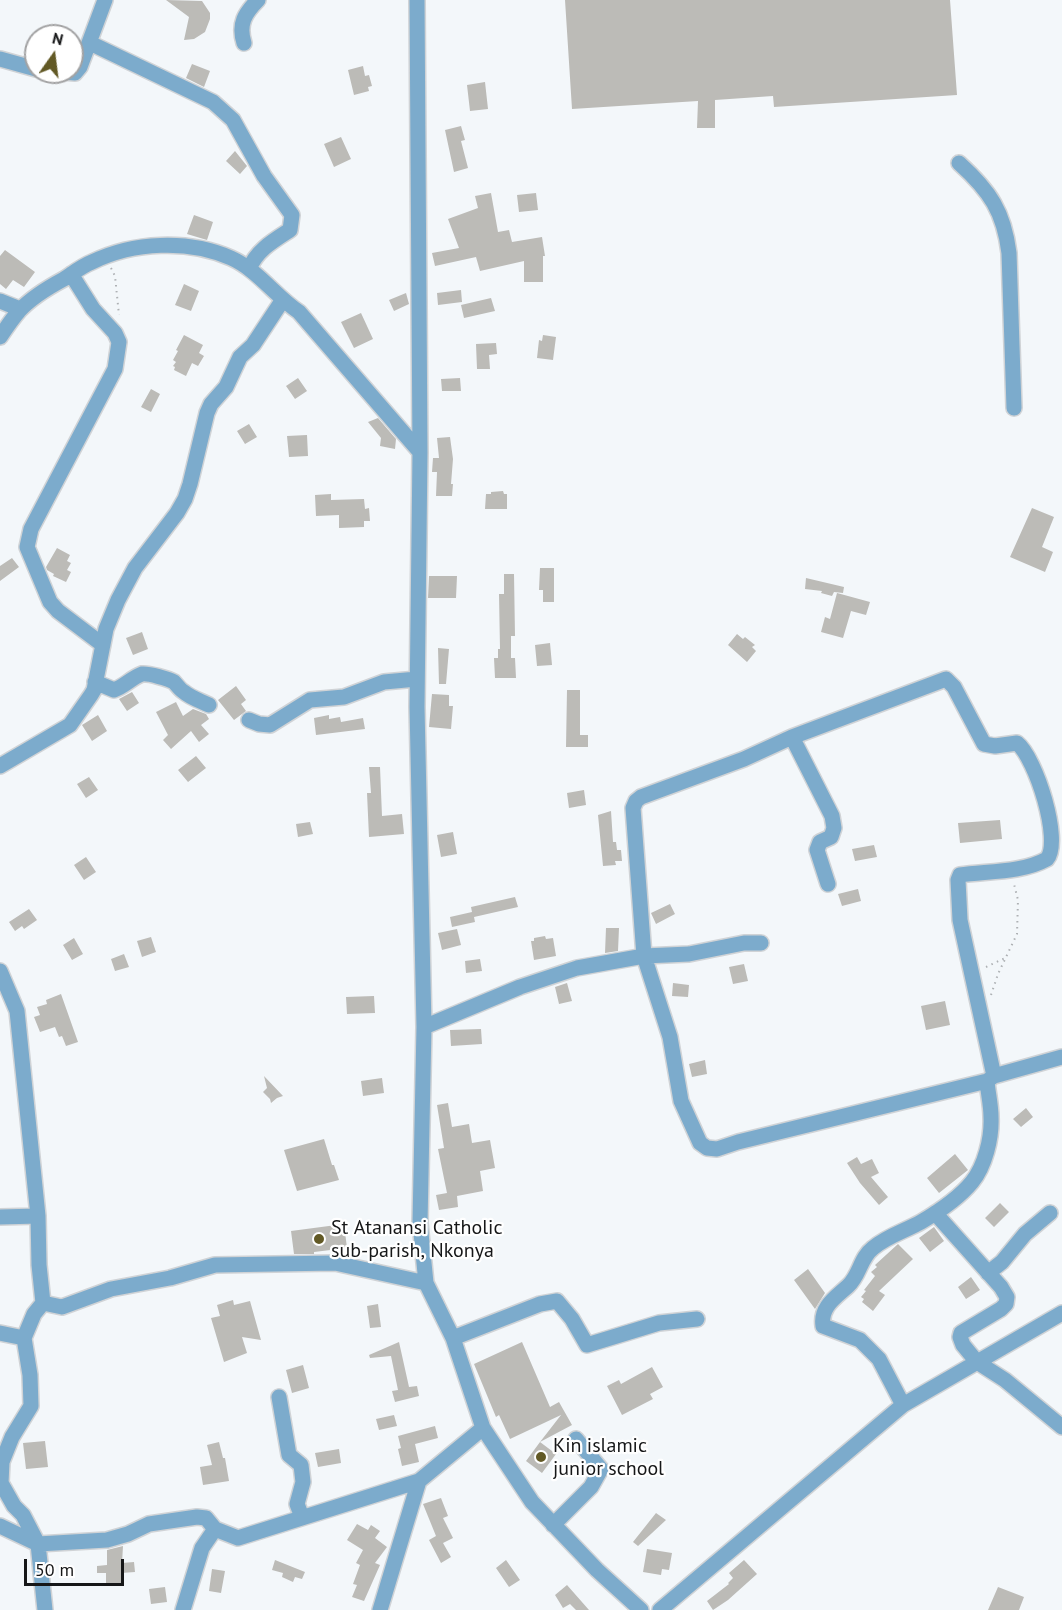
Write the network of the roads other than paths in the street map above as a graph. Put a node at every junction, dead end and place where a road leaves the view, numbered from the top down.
1 (105, 0) edge
2 (258, 0) edge
3 (417, 0) edge
4 (90, 43) junction
5 (244, 43) dead end
6 (84, 57) edge
7 (0, 59) edge
8 (24, 66) edge
9 (959, 164) dead end
10 (249, 269) junction
11 (71, 274) junction
12 (0, 301) edge
13 (282, 301) junction
14 (20, 309) junction
15 (0, 337) edge
16 (1014, 408) dead end
17 (420, 452) junction
18 (103, 645) junction
19 (417, 679) junction
20 (95, 682) junction
21 (209, 705) dead end
22 (249, 720) dead end
23 (792, 737) junction
24 (0, 766) edge
25 (828, 884) dead end
26 (761, 943) dead end
27 (644, 956) junction
28 (0, 971) edge
29 (424, 1027) junction
30 (1062, 1057) edge
31 (990, 1078) junction
32 (935, 1213) junction
33 (1050, 1213) dead end
34 (38, 1215) junction
35 (0, 1217) edge
36 (988, 1273) junction
37 (426, 1283) junction
38 (43, 1303) junction
39 (1062, 1313) edge
40 (697, 1319) dead end
41 (0, 1333) edge
42 (24, 1338) junction
43 (453, 1338) junction
44 (977, 1362) junction
45 (279, 1397) dead end
46 (903, 1405) junction
47 (1062, 1426) edge
48 (483, 1428) junction
49 (576, 1439) dead end
50 (419, 1481) junction
51 (302, 1517) junction
52 (553, 1525) junction
53 (0, 1527) edge
54 (215, 1529) junction
55 (38, 1544) junction
56 (45, 1610) edge
57 (183, 1610) edge
58 (380, 1610) edge
59 (641, 1610) edge
60 (660, 1610) edge

1 - 4 street
2 - 5 street
3 - 17 street
4 - 6 street
4 - 10 street
7 - 8 street
9 - 16 street
10 - 11 street
10 - 13 street
11 - 14 street
11 - 18 street
12 - 14 street
13 - 17 street
13 - 18 street
14 - 15 street
17 - 19 street
18 - 20 street
19 - 22 street
19 - 29 street
20 - 21 street
20 - 24 street
23 - 25 street
23 - 27 street
23 - 31 street
26 - 27 street
27 - 29 street
27 - 31 street
28 - 34 street
29 - 37 street
30 - 31 street
31 - 32 street
32 - 36 street
32 - 46 street
33 - 36 street
34 - 35 street
34 - 38 street
36 - 44 street
37 - 38 street
37 - 43 street
38 - 42 street
39 - 44 street
40 - 43 street
41 - 42 street
42 - 55 street
43 - 48 street
44 - 46 street
44 - 47 street
45 - 51 street
46 - 60 street
48 - 50 street
48 - 52 street
49 - 52 street
50 - 51 street
50 - 58 street
51 - 54 street
52 - 59 street
53 - 55 street
54 - 55 street
54 - 57 street
55 - 56 street

